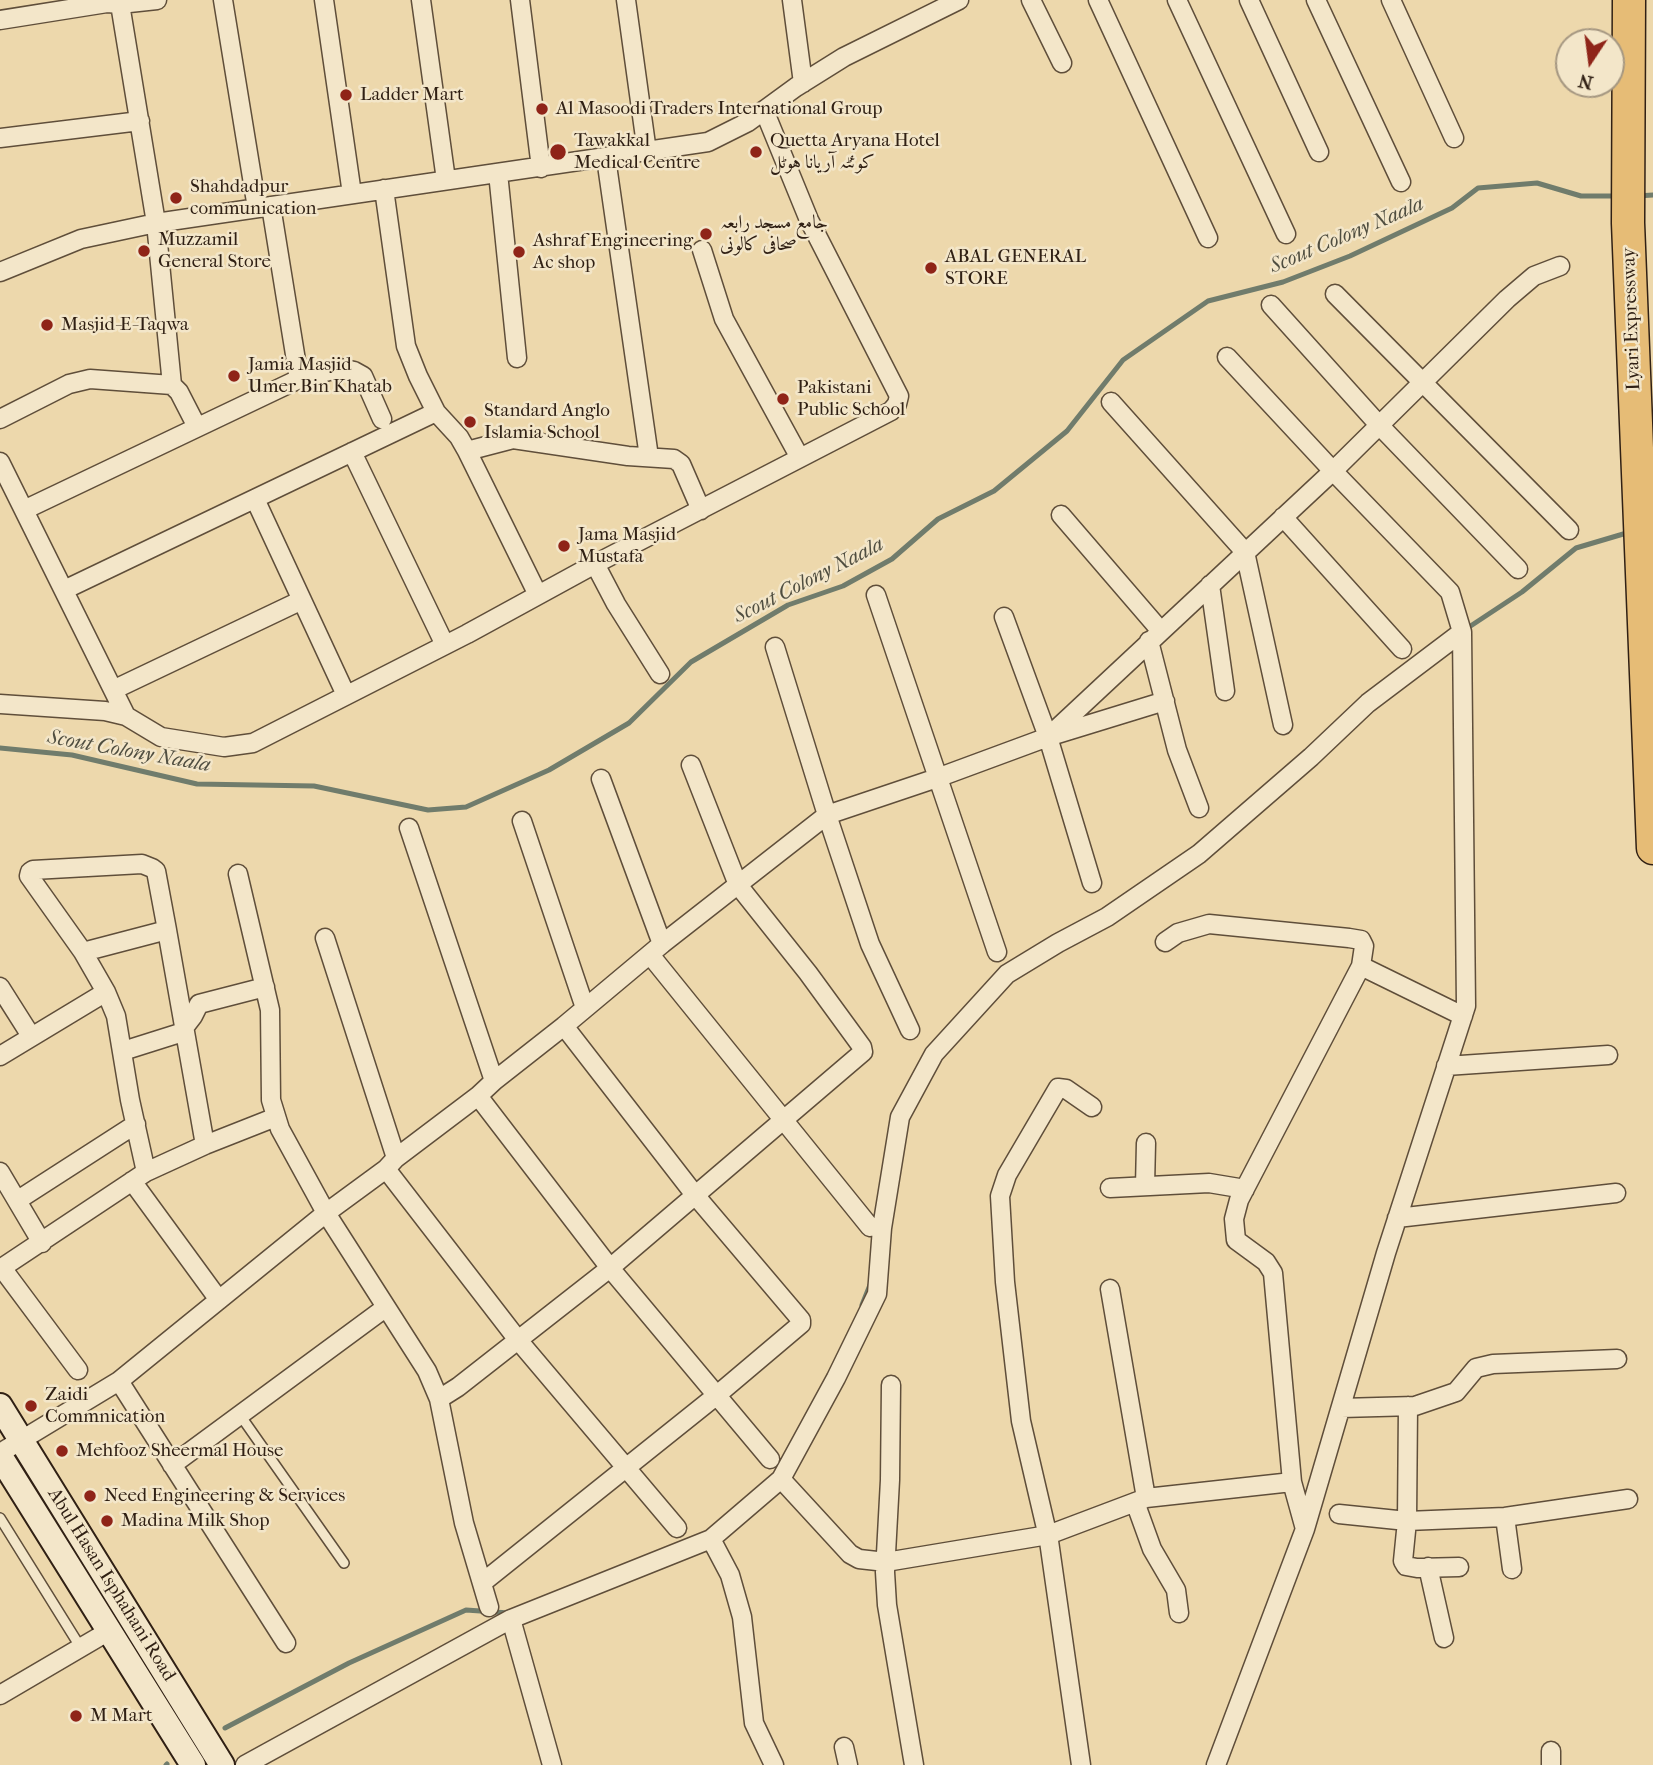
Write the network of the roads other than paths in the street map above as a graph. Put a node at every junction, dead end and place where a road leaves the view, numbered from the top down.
1 (157, 0) edge
2 (223, 0) edge
3 (324, 0) edge
4 (421, 0) edge
5 (520, 0) edge
6 (626, 0) edge
7 (792, 0) edge
8 (959, 0) edge
9 (1031, 0) edge
10 (1098, 0) edge
11 (1177, 0) edge
12 (1249, 0) edge
13 (1316, 0) edge
14 (1391, 0) edge
15 (1629, 0) edge
16 (111, 2) edge
17 (0, 20) edge
18 (1062, 63) dead end
19 (803, 83) junction
20 (764, 110) junction
21 (140, 121) junction
22 (0, 138) edge
23 (1454, 138) dead end
24 (647, 152) junction
25 (1319, 152) dead end
26 (606, 158) junction
27 (541, 168) junction
28 (498, 173) junction
29 (446, 180) junction
30 (1401, 182) dead end
31 (384, 189) junction
32 (352, 194) junction
33 (264, 207) junction
34 (156, 223) junction
35 (1286, 234) dead end
36 (1208, 238) dead end
37 (702, 250) dead end
38 (1560, 266) dead end
39 (0, 272) edge
40 (1335, 293) dead end
41 (1271, 305) dead end
42 (1227, 357) dead end
43 (517, 358) dead end
44 (299, 379) junction
45 (1422, 383) junction
46 (172, 386) junction
47 (1111, 402) dead end
48 (436, 412) junction
49 (0, 419) edge
50 (382, 419) dead end
51 (1379, 425) junction
52 (197, 427) junction
53 (467, 451) junction
54 (352, 452) junction
55 (649, 457) junction
56 (800, 458) junction
57 (0, 462) edge
58 (1333, 471) junction
59 (255, 499) junction
60 (24, 510) junction
61 (701, 510) junction
62 (1062, 514) dead end
63 (1283, 517) junction
64 (1569, 530) dead end
65 (1245, 552) junction
66 (595, 565) junction
67 (1518, 569) dead end
68 (1210, 585) junction
69 (64, 590) junction
70 (538, 595) junction
71 (876, 595) dead end
72 (302, 600) junction
73 (1004, 617) dead end
74 (1462, 632) junction
75 (1154, 636) junction
76 (444, 645) junction
77 (775, 647) dead end
78 (1402, 649) dead end
79 (660, 674) dead end
80 (113, 690) junction
81 (1225, 691) dead end
82 (346, 695) junction
83 (1165, 701) junction
84 (0, 704) edge
85 (126, 716) junction
86 (1283, 725) dead end
87 (1048, 737) junction
88 (691, 765) dead end
89 (937, 778) junction
90 (601, 779) dead end
91 (1199, 808) dead end
92 (827, 815) junction
93 (522, 821) dead end
94 (409, 828) dead end
95 (1653, 848) edge
96 (238, 874) dead end
97 (1092, 883) dead end
98 (738, 885) junction
99 (167, 930) junction
100 (326, 938) dead end
101 (1165, 942) dead end
102 (657, 950) junction
103 (83, 952) junction
104 (997, 952) dead end
105 (1361, 966) junction
106 (0, 987) edge
107 (265, 987) junction
108 (106, 992) junction
109 (585, 1008) junction
110 (1463, 1016) junction
111 (185, 1026) junction
112 (564, 1026) junction
113 (910, 1030) dead end
114 (31, 1036) junction
115 (123, 1051) junction
116 (1608, 1055) dead end
117 (0, 1056) edge
118 (1446, 1066) junction
119 (494, 1081) junction
120 (478, 1096) junction
121 (1092, 1107) dead end
122 (276, 1118) junction
123 (784, 1120) junction
124 (136, 1125) junction
125 (1146, 1143) dead end
126 (205, 1145) junction
127 (391, 1163) junction
128 (0, 1172) edge
129 (139, 1177) junction
130 (1146, 1186) junction
131 (1110, 1188) dead end
132 (1245, 1189) junction
133 (1616, 1193) dead end
134 (695, 1195) junction
135 (18, 1200) junction
136 (326, 1213) junction
137 (1397, 1218) junction
138 (870, 1227) dead end
139 (42, 1243) junction
140 (1, 1268) edge
141 (611, 1268) junction
142 (1110, 1289) dead end
143 (219, 1300) junction
144 (385, 1308) junction
145 (518, 1340) junction
146 (1616, 1359) dead end
147 (78, 1370) dead end
148 (119, 1381) junction
149 (891, 1385) dead end
150 (717, 1395) junction
151 (439, 1399) junction
152 (0, 1406) edge
153 (1408, 1406) junction
154 (1341, 1408) junction
155 (240, 1415) junction
156 (22, 1440) junction
157 (0, 1454) edge
158 (769, 1459) dead end
159 (172, 1465) junction
160 (627, 1468) junction
161 (781, 1479) junction
162 (1292, 1482) junction
163 (1629, 1499) dead end
164 (1141, 1500) junction
165 (1339, 1514) dead end
166 (1505, 1517) junction
167 (0, 1518) edge
168 (1407, 1521) junction
169 (677, 1528) dead end
170 (1306, 1529) junction
171 (1048, 1535) junction
172 (711, 1539) junction
173 (886, 1562) junction
174 (344, 1563) dead end
175 (1428, 1567) junction
176 (1459, 1567) dead end
177 (1512, 1569) dead end
178 (482, 1583) junction
179 (489, 1607) dead end
180 (1180, 1613) dead end
181 (511, 1619) junction
182 (109, 1631) junction
183 (1444, 1638) dead end
184 (286, 1643) dead end
185 (81, 1648) junction
186 (0, 1695) edge
187 (844, 1747) dead end
188 (193, 1765) edge
189 (222, 1765) edge
190 (244, 1765) edge
191 (552, 1765) edge
192 (774, 1765) edge
193 (848, 1765) edge
194 (914, 1765) edge
195 (1081, 1765) edge
196 (1216, 1765) edge

1 - 16 street
2 - 33 street
3 - 32 street
4 - 29 street
5 - 27 street
6 - 24 street
7 - 19 street
8 - 19 street
9 - 18 street
10 - 36 street
11 - 35 street
12 - 25 street
13 - 30 street
14 - 23 street
15 - 95 highway, Lyari Expressway
16 - 17 street
16 - 21 street
19 - 20 street
20 - 24 street
20 - 56 street
21 - 22 street
21 - 34 street
24 - 26 street
26 - 27 street
26 - 55 street
27 - 28 street
28 - 29 street
28 - 43 street
29 - 31 street
31 - 32 street
31 - 48 street
32 - 33 street
33 - 34 street
33 - 44 street
34 - 39 street
34 - 46 street
37 - 56 street
38 - 45 street
40 - 45 street
41 - 51 street
42 - 58 street
44 - 50 street
44 - 52 street
45 - 51 street
45 - 64 street
46 - 49 street
46 - 52 street
47 - 65 street
48 - 53 street
48 - 54 street
51 - 58 street
51 - 67 street
52 - 60 street
53 - 55 street
53 - 70 street
54 - 59 street
54 - 76 street
55 - 61 street
56 - 61 street
57 - 60 street
58 - 63 street
58 - 74 street
59 - 69 street
59 - 72 street
60 - 69 street
61 - 66 street
62 - 75 street
63 - 65 street
63 - 78 street
65 - 68 street
65 - 86 street
66 - 70 street
66 - 79 street
68 - 75 street
68 - 81 street
69 - 80 street
70 - 76 street
71 - 89 street
72 - 80 street
72 - 82 street
73 - 87 street
74 - 110 street
74 - 161 street
75 - 83 street
75 - 87 street
76 - 82 street
77 - 92 street
80 - 85 street
82 - 85 street
83 - 87 street
83 - 91 street
84 - 85 street
87 - 89 street
87 - 97 street
88 - 98 street
89 - 92 street
89 - 104 street
90 - 102 street
92 - 98 street
92 - 113 street
93 - 109 street
94 - 119 street
96 - 107 street
98 - 102 street
98 - 123 street
99 - 103 street
99 - 103 street
99 - 111 street
100 - 127 street
101 - 105 street
102 - 109 street
102 - 123 street
103 - 108 street
105 - 110 street
105 - 132 street
106 - 114 street
107 - 111 street
107 - 122 street
108 - 114 street
108 - 115 street
109 - 112 street
110 - 118 street
111 - 115 street
111 - 126 street
112 - 119 street
112 - 134 street
114 - 117 street
115 - 124 street
116 - 118 street
118 - 137 street
119 - 120 street
120 - 127 street
120 - 141 street
121 - 171 street
122 - 126 street
122 - 136 street
123 - 134 street
123 - 138 street
124 - 129 street
124 - 135 street
125 - 130 street
126 - 129 street
127 - 136 street
127 - 145 street
128 - 135 street
129 - 139 street
129 - 143 street
130 - 131 street
130 - 132 street
132 - 162 street
133 - 137 street
134 - 141 street
134 - 150 street
135 - 139 street
136 - 143 street
136 - 144 street
137 - 154 street
139 - 140 street
140 - 147 street
141 - 145 street
141 - 150 street
142 - 164 street
143 - 148 street
144 - 151 street
144 - 155 street
145 - 151 street
145 - 160 street
146 - 153 street
148 - 156 street
148 - 159 street
149 - 173 street
150 - 158 street
150 - 160 street
151 - 178 street
152 - 156 main road, Abul Hasan Isphahani Road
153 - 154 street
153 - 168 street
154 - 170 street
155 - 159 street
155 - 174 lane
156 - 157 street
156 - 189 main road, Abul Hasan Isphahani Road
157 - 182 main road, Abul Hasan Isphahani Road
159 - 184 street
160 - 169 street
160 - 178 street
161 - 172 street
161 - 173 street
162 - 164 street
162 - 170 street
163 - 166 street
164 - 171 street
164 - 180 street
165 - 168 street
166 - 168 street
166 - 177 street
167 - 185 lane
168 - 175 street
170 - 196 street
171 - 173 street
171 - 195 street
172 - 181 street
172 - 192 street
173 - 194 street
175 - 176 street
175 - 183 street
178 - 179 street
181 - 190 street
181 - 191 street
182 - 185 street
182 - 188 main road, Abul Hasan Isphahani Road
185 - 186 street
187 - 193 street

